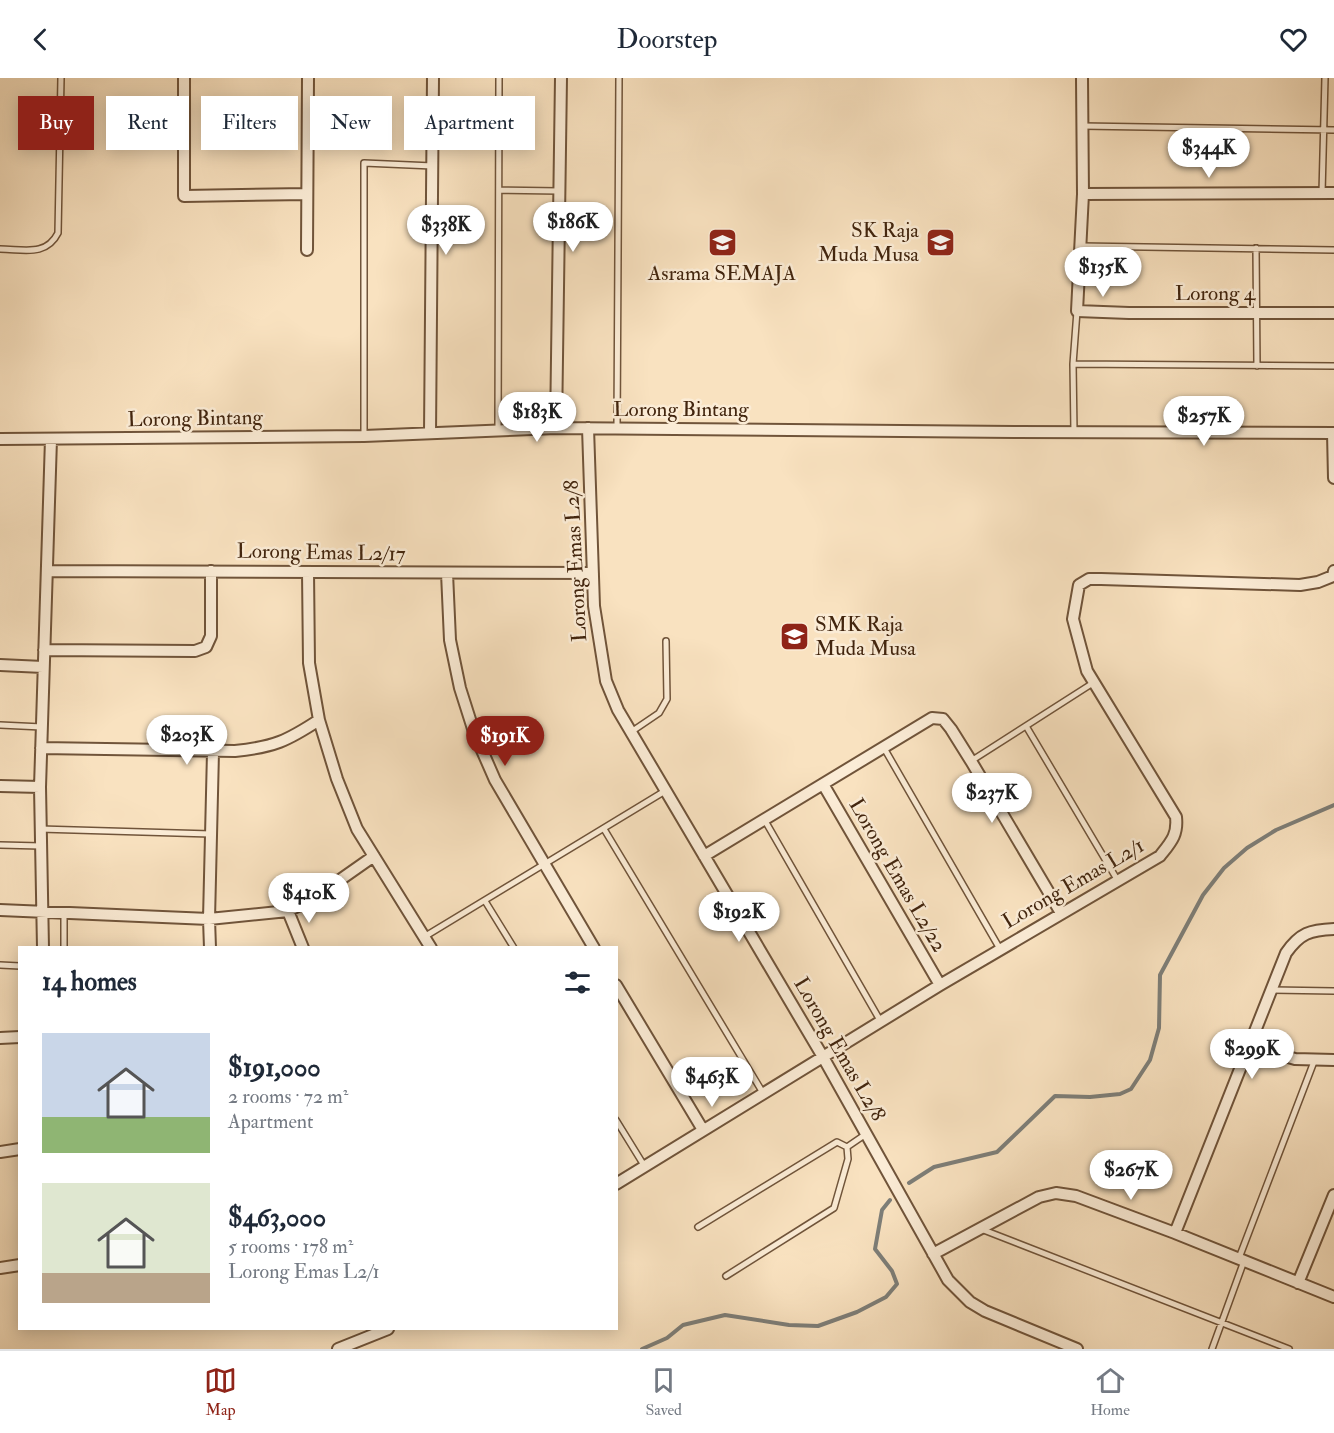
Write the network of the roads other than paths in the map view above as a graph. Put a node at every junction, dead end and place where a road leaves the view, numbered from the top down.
1 (61, 78) edge
2 (184, 78) edge
3 (308, 78) edge
4 (434, 78) edge
5 (499, 78) edge
6 (561, 78) edge
7 (619, 78) edge
8 (1082, 78) edge
9 (1325, 78) edge
10 (1082, 126) junction
11 (1322, 129) junction
12 (1334, 130) edge
13 (433, 166) junction
14 (499, 190) junction
15 (559, 191) junction
16 (1322, 193) junction
17 (1334, 193) edge
18 (307, 194) junction
19 (1083, 194) junction
20 (1081, 246) junction
21 (1256, 248) junction
22 (0, 249) edge
23 (307, 250) dead end
24 (1334, 250) edge
25 (1077, 311) junction
26 (1256, 312) junction
27 (1334, 313) edge
28 (1073, 364) junction
29 (1257, 366) junction
30 (1334, 366) edge
31 (556, 428) junction
32 (588, 428) junction
33 (617, 428) junction
34 (498, 430) junction
35 (1074, 432) junction
36 (430, 433) junction
37 (1334, 433) edge
38 (364, 436) junction
39 (0, 439) edge
40 (51, 439) junction
41 (1334, 478) edge
42 (48, 571) junction
43 (211, 571) junction
44 (1334, 571) edge
45 (308, 572) junction
46 (447, 573) junction
47 (593, 573) junction
48 (666, 641) dead end
49 (44, 650) junction
50 (0, 665) edge
51 (43, 667) junction
52 (1093, 683) junction
53 (319, 720) junction
54 (0, 724) edge
55 (1026, 726) junction
56 (42, 727) junction
57 (629, 732) junction
58 (884, 747) junction
59 (41, 748) junction
60 (213, 752) junction
61 (971, 761) junction
62 (823, 784) junction
63 (0, 786) edge
64 (40, 787) junction
65 (665, 791) junction
66 (764, 819) junction
67 (40, 829) junction
68 (604, 829) junction
69 (211, 834) junction
70 (0, 845) edge
71 (41, 846) junction
72 (374, 856) junction
73 (704, 856) junction
74 (545, 865) junction
75 (1118, 881) junction
76 (485, 901) junction
77 (0, 910) edge
78 (288, 912) junction
79 (43, 913) junction
80 (1061, 913) junction
81 (64, 914) junction
82 (209, 919) junction
83 (1334, 930) edge
84 (424, 937) junction
85 (43, 946) edge
86 (64, 946) edge
87 (210, 946) edge
88 (302, 946) edge
89 (430, 946) edge
90 (512, 946) edge
91 (593, 946) edge
92 (1000, 949) junction
93 (0, 965) edge
94 (18, 966) edge
95 (940, 985) junction
96 (618, 988) edge
97 (1272, 990) junction
98 (1334, 991) edge
99 (881, 1022) junction
100 (18, 1037) edge
101 (0, 1038) edge
102 (1250, 1046) junction
103 (823, 1057) junction
104 (1314, 1059) junction
105 (1334, 1060) edge
106 (763, 1093) junction
107 (618, 1123) edge
108 (703, 1130) junction
109 (866, 1134) junction
110 (847, 1148) junction
111 (18, 1149) edge
112 (0, 1152) edge
113 (645, 1167) junction
114 (618, 1183) edge
115 (1334, 1195) edge
116 (698, 1227) dead end
117 (980, 1229) junction
118 (1175, 1233) junction
119 (933, 1254) junction
120 (1241, 1260) junction
121 (18, 1265) edge
122 (0, 1268) edge
123 (726, 1276) dead end
124 (1298, 1283) junction
125 (1334, 1297) edge
126 (1221, 1323) junction
127 (386, 1330) edge
128 (338, 1349) edge
129 (1077, 1349) edge
130 (1212, 1349) edge
131 (1289, 1349) edge

1 - 22 lane
2 - 18 street
3 - 18 street
4 - 13 street
5 - 14 lane
6 - 15 street
7 - 33 lane
8 - 10 street
9 - 11 lane
10 - 11 lane
10 - 19 street
11 - 12 lane
11 - 16 lane
13 - 36 street
13 - 38 lane
14 - 15 lane
14 - 34 lane
15 - 31 street
16 - 17 street
16 - 19 street
18 - 23 street
19 - 20 street
20 - 21 lane
20 - 25 street
21 - 24 lane
21 - 26 lane
25 - 26 street, Lorong 4
25 - 28 lane
26 - 27 street, Lorong 4
26 - 29 lane
28 - 29 lane
28 - 35 lane
29 - 30 lane
31 - 32 street, Lorong Bintang
31 - 34 street, Lorong Bintang
32 - 33 street, Lorong Bintang
32 - 47 street, Lorong Emas L2/8
33 - 35 street, Lorong Bintang
34 - 36 street, Lorong Bintang
35 - 37 street, Lorong Bintang
36 - 38 street, Lorong Bintang
37 - 41 street
38 - 40 street, Lorong Bintang
39 - 40 street, Lorong Bintang
40 - 42 street
42 - 43 street, Lorong Emas L2/17
42 - 49 street
43 - 45 street, Lorong Emas L2/17
43 - 49 street
44 - 52 street, Lorong Emas L2/1
45 - 46 street, Lorong Emas L2/17
45 - 53 street
46 - 47 street, Lorong Emas L2/17
46 - 74 street
47 - 57 street, Lorong Emas L2/8
48 - 57 lane
49 - 51 street
50 - 51 street
51 - 56 street
52 - 55 lane
52 - 75 street, Lorong Emas L2/1
53 - 60 street
53 - 72 street
54 - 56 lane
55 - 61 lane
55 - 75 lane
56 - 59 street
57 - 65 street, Lorong Emas L2/8
58 - 61 street
58 - 62 street
58 - 92 lane
59 - 60 street
59 - 64 street
60 - 69 street
61 - 80 street
62 - 66 street
62 - 95 street, Lorong Emas L2/22
63 - 64 street
64 - 67 street
65 - 68 lane
65 - 73 street, Lorong Emas L2/8
66 - 73 street
66 - 99 lane
67 - 69 lane
67 - 71 street
68 - 74 lane
68 - 106 lane
69 - 82 street
70 - 71 lane
71 - 79 street
72 - 78 street
72 - 84 street
73 - 103 street, Lorong Emas L2/8
74 - 76 lane
74 - 91 street
75 - 80 street, Lorong Emas L2/1
76 - 84 lane
76 - 90 lane
77 - 79 street
78 - 82 street
78 - 88 street
79 - 81 street
79 - 85 street
80 - 92 street, Lorong Emas L2/1
81 - 82 street
81 - 86 lane
82 - 87 street
83 - 97 street
84 - 89 street
92 - 95 street, Lorong Emas L2/1
93 - 94 lane
95 - 99 street, Lorong Emas L2/1
96 - 108 street
97 - 98 lane
97 - 102 street
99 - 103 street, Lorong Emas L2/1
100 - 101 street
102 - 104 street
102 - 118 street
103 - 106 street, Lorong Emas L2/1
103 - 109 street, Lorong Emas L2/8
104 - 105 street
104 - 120 lane
106 - 108 street, Lorong Emas L2/1
107 - 113 lane
108 - 113 street, Lorong Emas L2/1
109 - 110 lane
109 - 119 street, Lorong Emas L2/8
110 - 116 lane
110 - 123 lane
111 - 112 street
113 - 114 street, Lorong Emas L2/1
115 - 124 street
117 - 118 street
117 - 119 street
117 - 126 lane
118 - 120 street
119 - 129 street, Lorong Emas L2/8
120 - 124 street
120 - 126 lane
121 - 122 street
124 - 125 street
126 - 130 lane
126 - 131 lane
127 - 128 street

